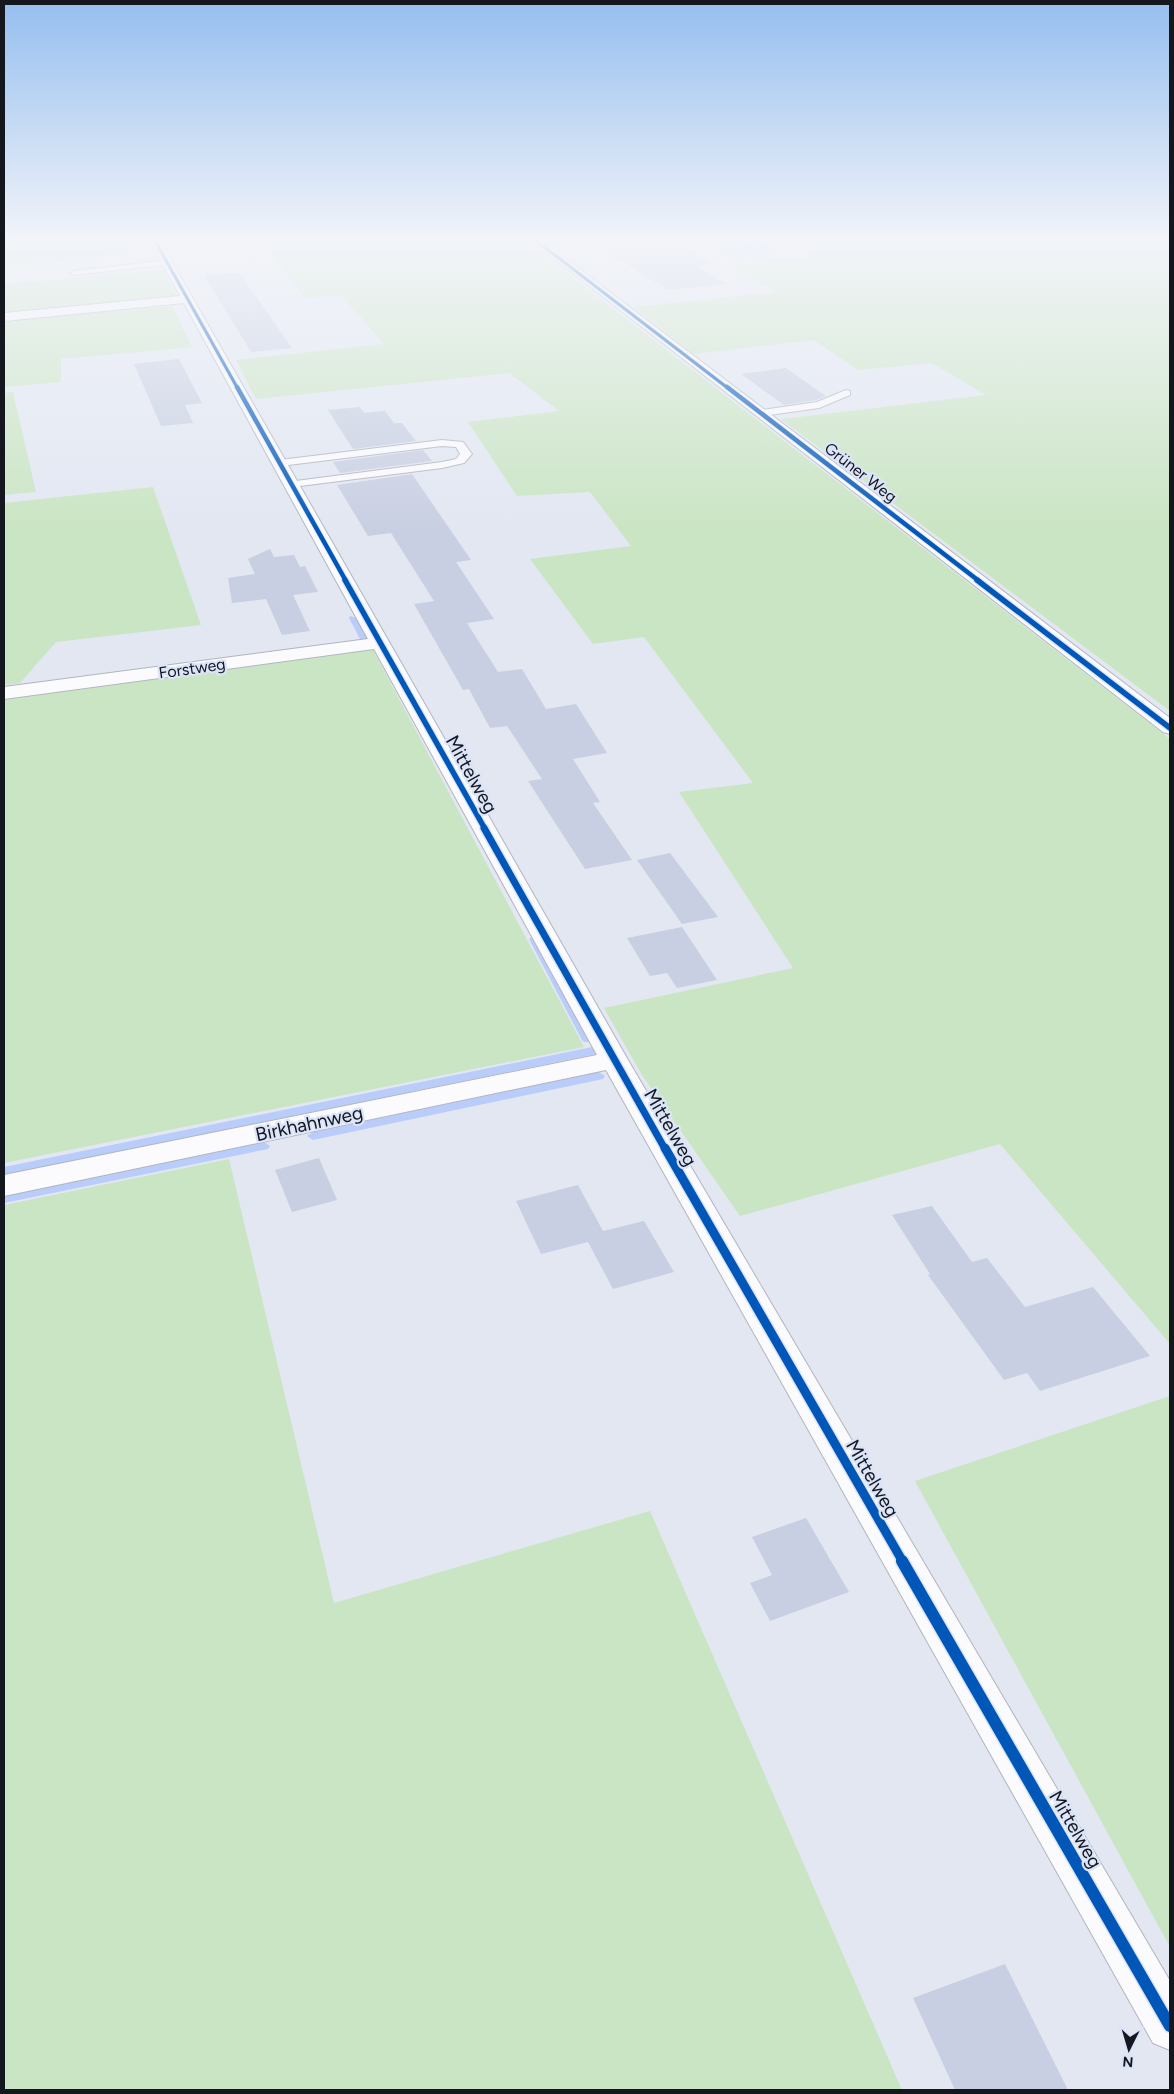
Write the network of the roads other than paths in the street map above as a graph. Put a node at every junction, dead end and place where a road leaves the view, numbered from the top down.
1 (210, 337) edge
2 (661, 337) edge
3 (846, 393) dead end
4 (762, 414) junction
5 (280, 463) junction
6 (292, 484) junction
7 (380, 642) junction
8 (4, 693) edge
9 (1170, 728) edge
10 (614, 1060) junction
11 (4, 1186) edge
12 (1170, 2026) edge

1 - 5 street, Mittelweg
2 - 4 street, Grüner Weg
3 - 4 lane
4 - 9 street, Grüner Weg
5 - 6 street, Mittelweg
5 - 6 lane
6 - 7 street, Mittelweg
7 - 8 street, Forstweg
7 - 10 street, Mittelweg
10 - 11 street, Birkhahnweg
10 - 12 street, Mittelweg

